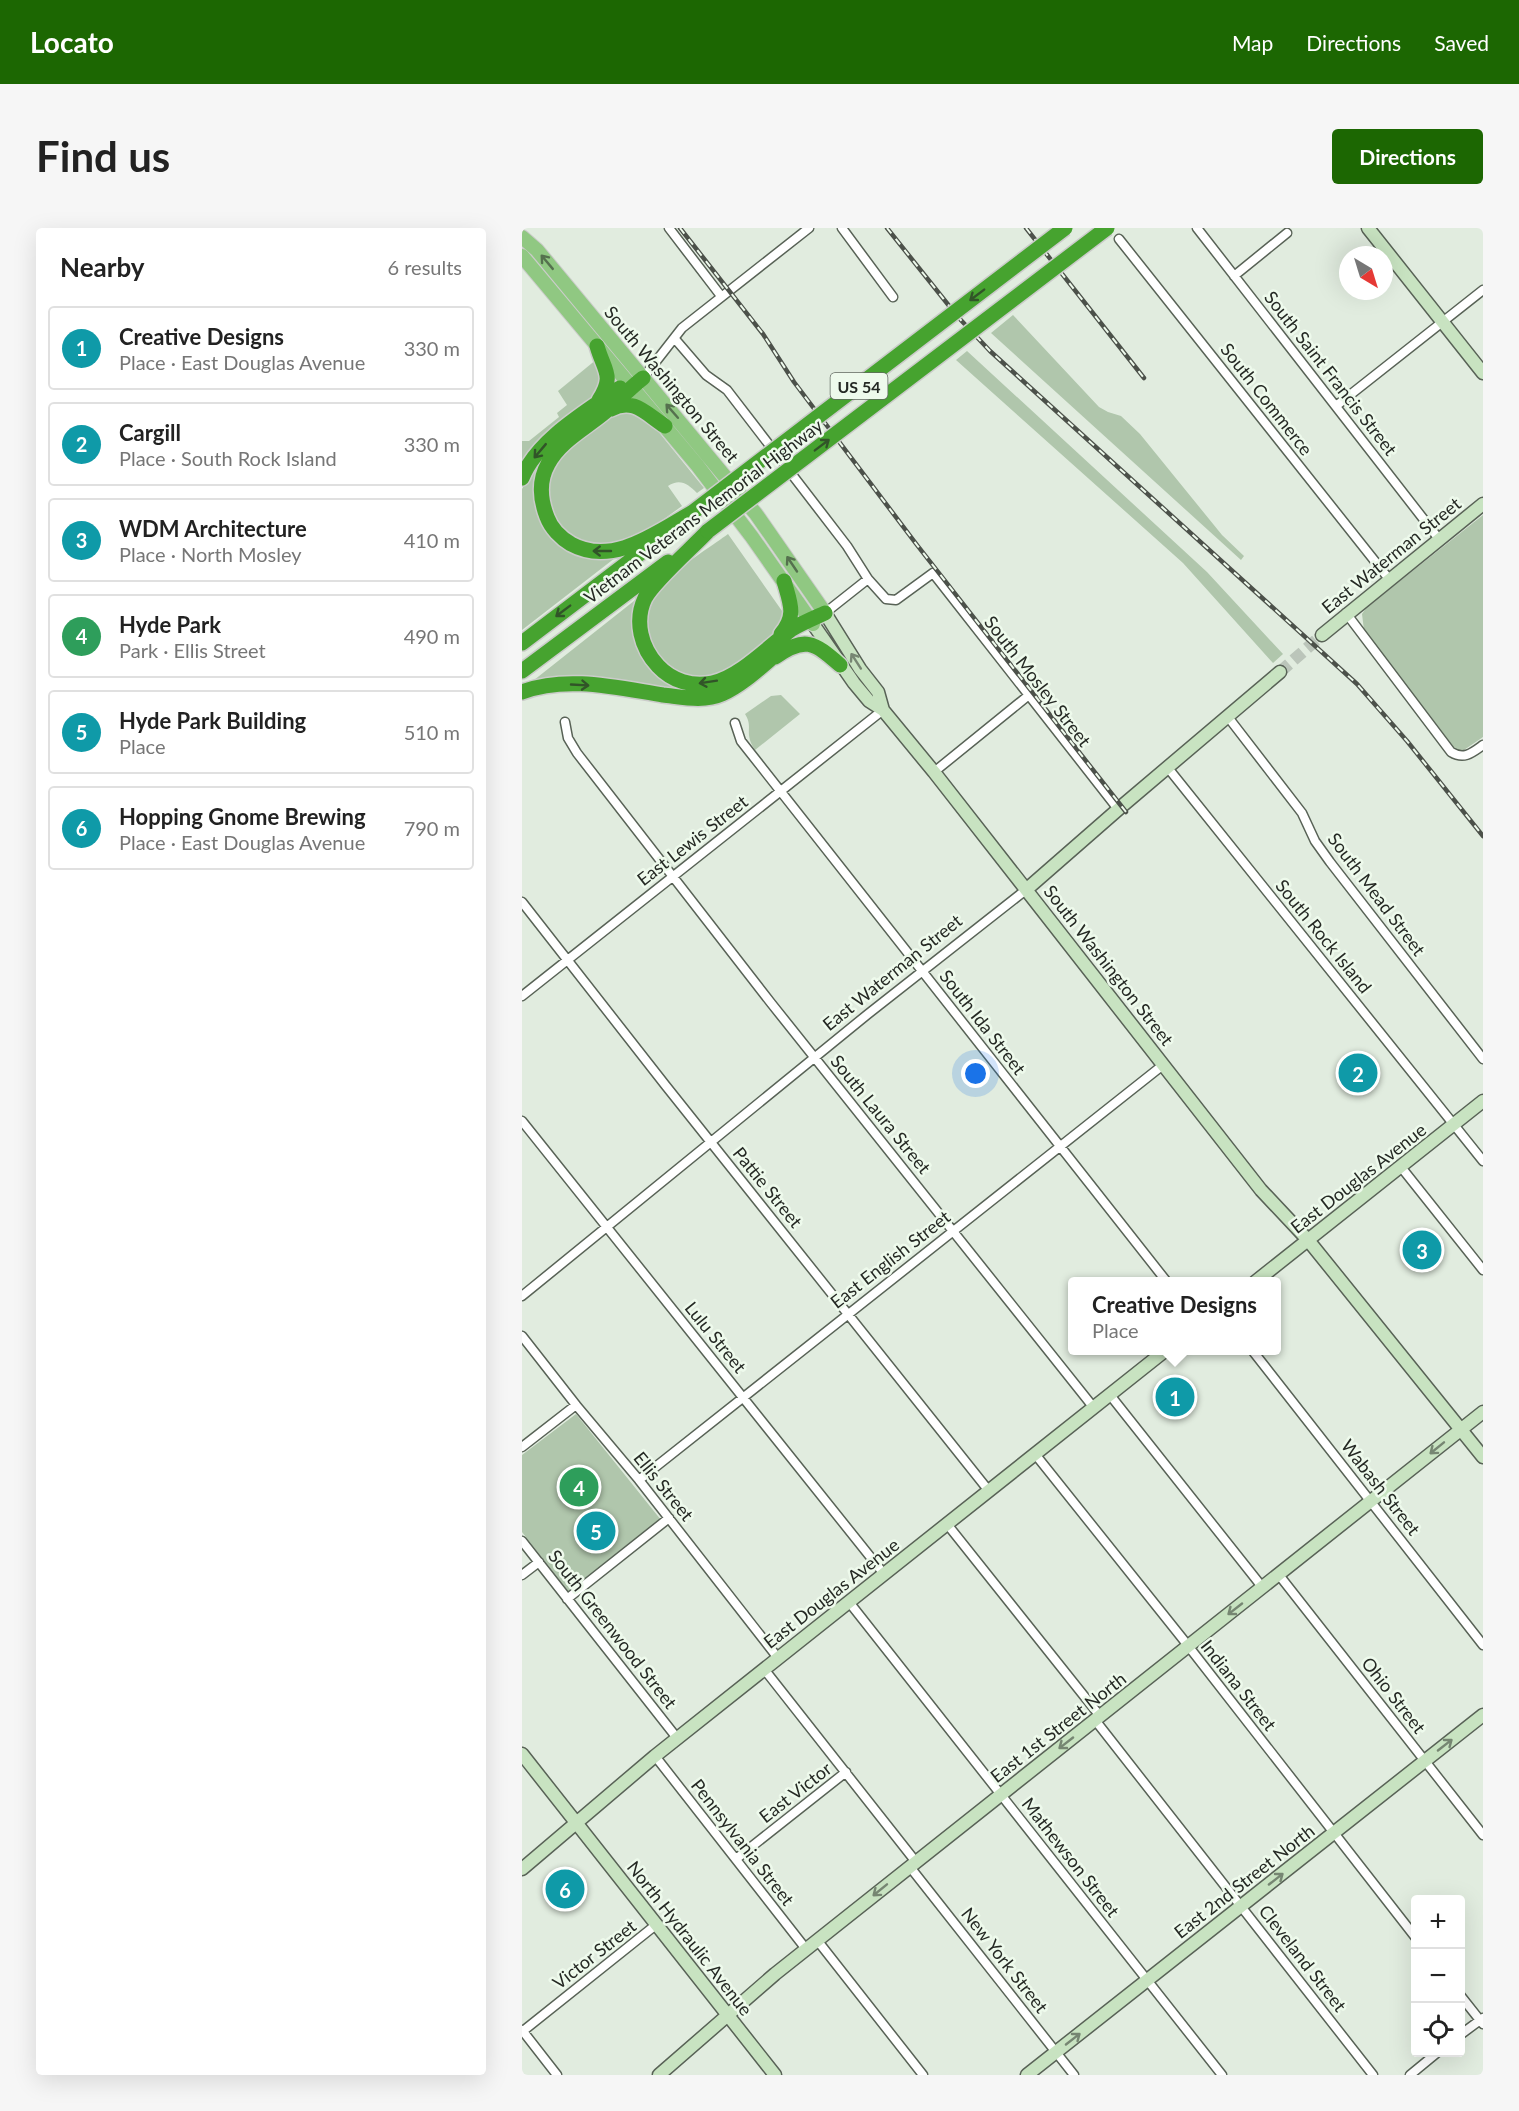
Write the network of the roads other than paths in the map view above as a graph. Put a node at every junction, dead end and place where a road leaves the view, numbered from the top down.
1 (669, 228) edge
2 (809, 228) edge
3 (842, 228) edge
4 (1058, 228) edge
5 (1065, 228) edge
6 (1107, 228) edge
7 (1197, 228) edge
8 (1368, 228) edge
9 (1287, 233) dead end
10 (1119, 234) edge
11 (522, 237) edge
12 (522, 256) edge
13 (1024, 260) junction
14 (1234, 276) junction
15 (1037, 282) junction
16 (1483, 290) edge
17 (721, 296) junction
18 (893, 297) dead end
19 (1443, 322) junction
20 (675, 339) junction
21 (597, 346) junction
22 (1483, 373) edge
23 (635, 382) junction
24 (1336, 406) junction
25 (602, 407) junction
26 (665, 426) junction
27 (522, 478) edge
28 (1483, 504) edge
29 (693, 512) junction
30 (708, 531) junction
31 (1439, 539) junction
32 (868, 579) junction
33 (1389, 579) junction
34 (784, 581) junction
35 (825, 613) junction
36 (1346, 613) junction
37 (812, 622) junction
38 (1322, 635) tunnel mouth
39 (522, 643) edge
40 (774, 644) junction
41 (840, 665) junction
42 (760, 668) junction
43 (522, 671) edge
44 (1280, 672) tunnel mouth
45 (522, 692) edge
46 (1029, 696) junction
47 (883, 710) junction
48 (1228, 717) junction
49 (565, 722) dead end
50 (735, 723) dead end
51 (1483, 745) edge
52 (1168, 768) junction
53 (934, 772) junction
54 (781, 792) junction
55 (1118, 809) junction
56 (673, 876) junction
57 (1027, 889) junction
58 (522, 902) edge
59 (568, 960) junction
60 (921, 971) junction
61 (522, 996) edge
62 (814, 1057) junction
63 (1483, 1059) edge
64 (1163, 1065) junction
65 (1483, 1101) edge
66 (522, 1120) edge
67 (1454, 1125) junction
68 (710, 1142) junction
69 (1060, 1146) junction
70 (1483, 1161) edge
71 (1401, 1167) junction
72 (606, 1227) junction
73 (953, 1230) junction
74 (1308, 1240) junction
75 (1483, 1270) edge
76 (1164, 1277) edge
77 (1260, 1277) edge
78 (522, 1296) edge
79 (849, 1313) junction
80 (522, 1336) edge
81 (1160, 1355) edge
82 (1256, 1355) edge
83 (1110, 1395) junction
84 (743, 1397) junction
85 (576, 1405) junction
86 (1094, 1408) junction
87 (1483, 1412) edge
88 (1461, 1429) junction
89 (522, 1447) edge
90 (1035, 1454) junction
91 (1483, 1457) edge
92 (639, 1479) junction
93 (989, 1491) junction
94 (1371, 1502) junction
95 (669, 1518) junction
96 (947, 1524) junction
97 (522, 1541) edge
98 (539, 1562) junction
99 (884, 1574) junction
100 (522, 1575) edge
101 (1279, 1575) junction
102 (1263, 1587) junction
103 (567, 1599) junction
104 (849, 1602) junction
105 (1483, 1645) edge
106 (1188, 1646) junction
107 (778, 1658) junction
108 (764, 1669) junction
109 (1483, 1715) edge
110 (1097, 1718) junction
111 (677, 1738) junction
112 (522, 1754) edge
113 (654, 1756) junction
114 (1425, 1761) junction
115 (846, 1772) junction
116 (1001, 1794) junction
117 (576, 1823) junction
118 (1333, 1834) junction
119 (1483, 1835) edge
120 (736, 1859) junction
121 (913, 1864) junction
122 (522, 1869) edge
123 (1242, 1905) junction
124 (657, 1924) junction
125 (1411, 1932) edge
126 (817, 1940) junction
127 (806, 1949) junction
128 (1147, 1980) junction
129 (1465, 2000) edge
130 (727, 2015) junction
131 (1482, 2020) edge
132 (522, 2031) edge
133 (1465, 2032) edge
134 (1056, 2052) junction
135 (1432, 2057) edge
136 (557, 2075) edge
137 (659, 2075) edge
138 (775, 2075) edge
139 (923, 2075) edge
140 (1028, 2075) edge
141 (1074, 2075) edge
142 (1222, 2075) edge
143 (1373, 2075) edge
144 (1410, 2075) edge

1 - 17 street
2 - 17 street
3 - 18 street
4 - 13 highway, bridge
5 - 13 highway, Vietnam Veterans Memorial Highway / US 54, bridge
6 - 15 highway, Vietnam Veterans Memorial Highway / US 54, bridge
7 - 14 street, South Saint Francis Street
8 - 19 street
9 - 14 street
10 - 15 highway, bridge
10 - 33 street, South Commerce
23 -> 11 main road, South Washington Street
12 - 21 main road, South Washington Street
13 -> 29 highway, Vietnam Veterans Memorial Highway / US 54, bridge
14 - 24 street, South Saint Francis Street
30 -> 15 highway, Vietnam Veterans Memorial Highway / US 54, bridge
16 - 19 street
17 - 20 street
19 - 22 street
19 - 24 street
20 - 23 street
20 - 32 street
21 - 23 main road, South Washington Street
21 - 25 highway
23 - 25 highway
23 - 26 main road, South Washington Street
35 -> 23 main road, South Washington Street
24 - 31 street, South Saint Francis Street
25 - 26 highway
25 -> 27 highway
29 -> 25 highway
26 - 34 main road, South Washington Street
28 - 31 street, East Waterman Street
29 -> 39 highway, Vietnam Veterans Memorial Highway / US 54
40 -> 30 highway
30 - 43 highway, Vietnam Veterans Memorial Highway / US 54
31 - 33 street, East Waterman Street
32 - 35 street
32 - 46 street, South Mosley Street
33 - 36 street, East Waterman Street
34 - 37 main road, South Washington Street
34 - 40 highway
35 - 37 highway
47 -> 35 street, South Washington Street
36 - 38 street, East Waterman Street
36 - 51 street
37 - 40 highway
37 - 41 street, South Washington Street
37 - 42 highway
41 - 42 highway
41 - 47 street, South Washington Street
45 -> 42 highway
44 - 48 street, East Waterman Street
46 - 53 street
46 - 55 street, South Mosley Street
47 - 53 street, South Washington Street
47 - 54 street, East Lewis Street
48 - 52 street, East Waterman Street
48 - 63 street, South Mead Street
49 - 56 street, South Laura Street
50 - 54 street, South Ida Street
52 - 55 street, East Waterman Street
52 - 67 street, South Rock Island
53 - 57 street, South Washington Street
54 - 56 street, East Lewis Street
54 - 60 street, South Ida Street
55 - 57 street, East Waterman Street
56 - 59 street, East Lewis Street
56 - 62 street, South Laura Street
57 - 60 street, East Waterman Street
57 - 64 street, South Washington Street
58 - 59 street, Pattie Street
59 - 61 street, East Lewis Street
59 - 68 street, Pattie Street
60 - 62 street, East Waterman Street
60 - 69 street, South Ida Street
62 - 68 street, East Waterman Street
62 - 73 street, South Laura Street
64 - 69 street, East English Street
64 - 74 street, South Washington Street
65 - 67 street, East Douglas Avenue
66 - 72 street, Lulu Street
67 - 70 street, South Rock Island
67 - 71 street, East Douglas Avenue
68 - 72 street, East Waterman Street
68 - 79 street, Pattie Street
69 - 73 street, East English Street
69 - 76 street, South Ida Street
71 - 74 street, East Douglas Avenue
71 - 75 street
72 - 78 street, East Waterman Street
72 - 84 street, Lulu Street
73 - 79 street, East English Street
73 - 86 street, South Laura Street
74 - 77 street, East Douglas Avenue
74 - 88 street, South Washington Street
79 - 84 street, East English Street
79 - 93 street, Pattie Street
80 - 85 street, Ellis Street
81 - 83 street, East Douglas Avenue
82 - 94 street, Wabash Street
83 - 86 street, East Douglas Avenue
83 - 102 street
84 - 92 street, East English Street
84 - 99 street, Lulu Street
85 - 89 street
85 - 92 street, Ellis Street
86 - 90 street, East Douglas Avenue
87 - 88 street, East 1st Street North
88 - 91 street, South Washington Street
88 -> 94 street, East 1st Street North
90 - 93 street, East Douglas Avenue
90 - 106 street, Indiana Street
92 - 95 street, Ellis Street
93 - 96 street, East Douglas Avenue
94 - 101 street, East 1st Street North
94 - 105 street, Wabash Street
95 - 103 street
95 - 107 street, Ellis Street
96 - 99 street, East Douglas Avenue
96 - 110 street, Cleveland Street
97 - 98 street, South Greenwood Street
98 - 100 street
98 - 103 street, South Greenwood Street
99 - 104 street, East Douglas Avenue
101 - 102 street, East 1st Street North
101 - 114 street, Ohio Street
102 -> 106 street, East 1st Street North
103 - 111 street, South Greenwood Street
104 - 107 street, East Douglas Avenue
104 - 116 street, Mathewson Street
106 - 110 street, East 1st Street North
106 - 118 street, Indiana Street
107 - 108 street, East Douglas Avenue
108 - 111 street, East Douglas Avenue
108 - 115 street, New York Street
114 -> 109 street, East 2nd Street North
110 -> 116 street, East 1st Street North
110 - 123 street, Cleveland Street
111 - 113 street, East Douglas Avenue
112 - 117 street, North Hydraulic Avenue
113 - 117 street, East Douglas Avenue
113 - 120 street, Pennsylvania Street
114 - 118 street, East 2nd Street North
114 - 119 street, Ohio Street
115 - 120 street, East Victor
115 - 121 street, New York Street
116 - 121 street, East 1st Street North
116 - 128 street, Mathewson Street
117 - 122 street, East Douglas Avenue
117 - 124 street, North Hydraulic Avenue
123 -> 118 street, East 2nd Street North
118 - 125 street, Indiana Street
120 - 127 street, Pennsylvania Street
121 -> 126 street, East 1st Street North
121 - 134 street, New York Street
123 - 128 street, East 2nd Street North
123 - 143 street, Cleveland Street
124 - 130 street, North Hydraulic Avenue
124 - 132 street, Victor Street
126 - 127 street, East 1st Street North
126 - 139 street
127 - 130 street, East 1st Street North
134 -> 128 street, East 2nd Street North
128 - 142 street, Mathewson Street
129 - 131 street
130 - 137 street, East 1st Street North
130 - 138 street, North Hydraulic Avenue
131 - 133 street
132 - 136 street
134 - 140 street, East 2nd Street North
134 - 141 street, New York Street
135 - 144 street

